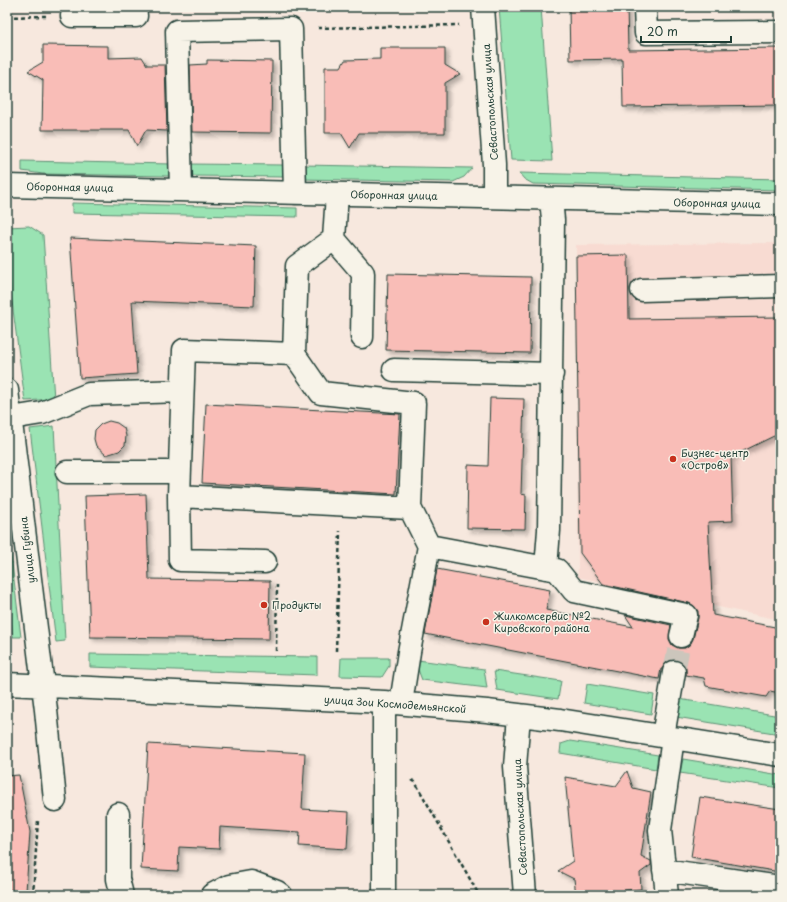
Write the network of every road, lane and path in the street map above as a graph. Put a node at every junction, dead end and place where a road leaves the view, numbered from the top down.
1 (134, 7) edge
2 (483, 7) edge
3 (645, 7) edge
4 (72, 16) joint
5 (7, 17) edge
6 (464, 25) dead end
7 (291, 29) junction
8 (780, 32) edge
9 (7, 186) edge
10 (181, 190) junction
11 (294, 193) junction
12 (337, 194) junction
13 (494, 197) junction
14 (551, 199) junction
15 (780, 204) edge
16 (334, 239) junction
17 (780, 286) edge
18 (642, 290) dead end
19 (362, 337) dead end
20 (294, 354) junction
21 (394, 370) dead end
22 (552, 374) junction
23 (7, 390) edge
24 (182, 391) junction
25 (11, 418) junction
26 (68, 472) dead end
27 (179, 472) junction
28 (13, 481) edge
29 (179, 496) junction
30 (340, 504) junction
31 (410, 508) junction
32 (429, 546) junction
33 (265, 562) joint
34 (546, 568) junction
35 (681, 636) tunnel mouth
36 (276, 651) dead end
37 (336, 651) dead end
38 (674, 672) tunnel mouth
39 (7, 684) edge
40 (43, 687) junction
41 (392, 703) junction
42 (520, 715) junction
43 (668, 737) junction
44 (780, 755) edge
45 (55, 800) joint
46 (428, 806) dead end
47 (118, 814) dead end
48 (664, 870) junction
49 (780, 887) edge
50 (33, 895) edge
51 (122, 895) edge
52 (212, 895) edge
53 (281, 895) edge
54 (384, 895) edge
55 (479, 895) edge
56 (525, 895) edge
57 (667, 895) edge

1 - 4 street
2 - 13 street, Севастопольская улица
3 - 8 street
4 - 5 path
6 - 7 path
7 - 10 street
7 - 11 street
9 - 10 street, Оборонная улица
10 - 11 street, Оборонная улица
11 - 12 street, Оборонная улица
12 - 13 street, Оборонная улица
12 - 16 street
13 - 14 street, Оборонная улица
14 - 15 street, Оборонная улица
14 - 22 street
16 - 19 street
16 - 20 street
17 - 18 street
20 - 24 street
20 - 31 street
21 - 22 street
22 - 34 street
23 - 25 street, улица Губина
24 - 25 street
24 - 27 street
25 - 28 street, улица Губина
26 - 27 street
27 - 29 street
28 - 40 street, улица Губина
29 - 30 street
29 - 33 street
30 - 31 street
30 - 37 path
31 - 32 street
32 - 34 street
32 - 41 street
33 - 36 path
34 - 35 street
38 - 43 street
39 - 40 street, улица Зои Космодемьянской
40 - 41 street, улица Зои Космодемьянской
40 - 45 street, улица Губина
41 - 42 street, улица Зои Космодемьянской
41 - 54 street
42 - 43 street, улица Зои Космодемьянской
42 - 56 street, Севастопольская улица
43 - 44 street, улица Зои Космодемьянской
43 - 48 street
45 - 50 path
46 - 55 path
47 - 51 street
48 - 49 street
48 - 57 street
52 - 53 street

